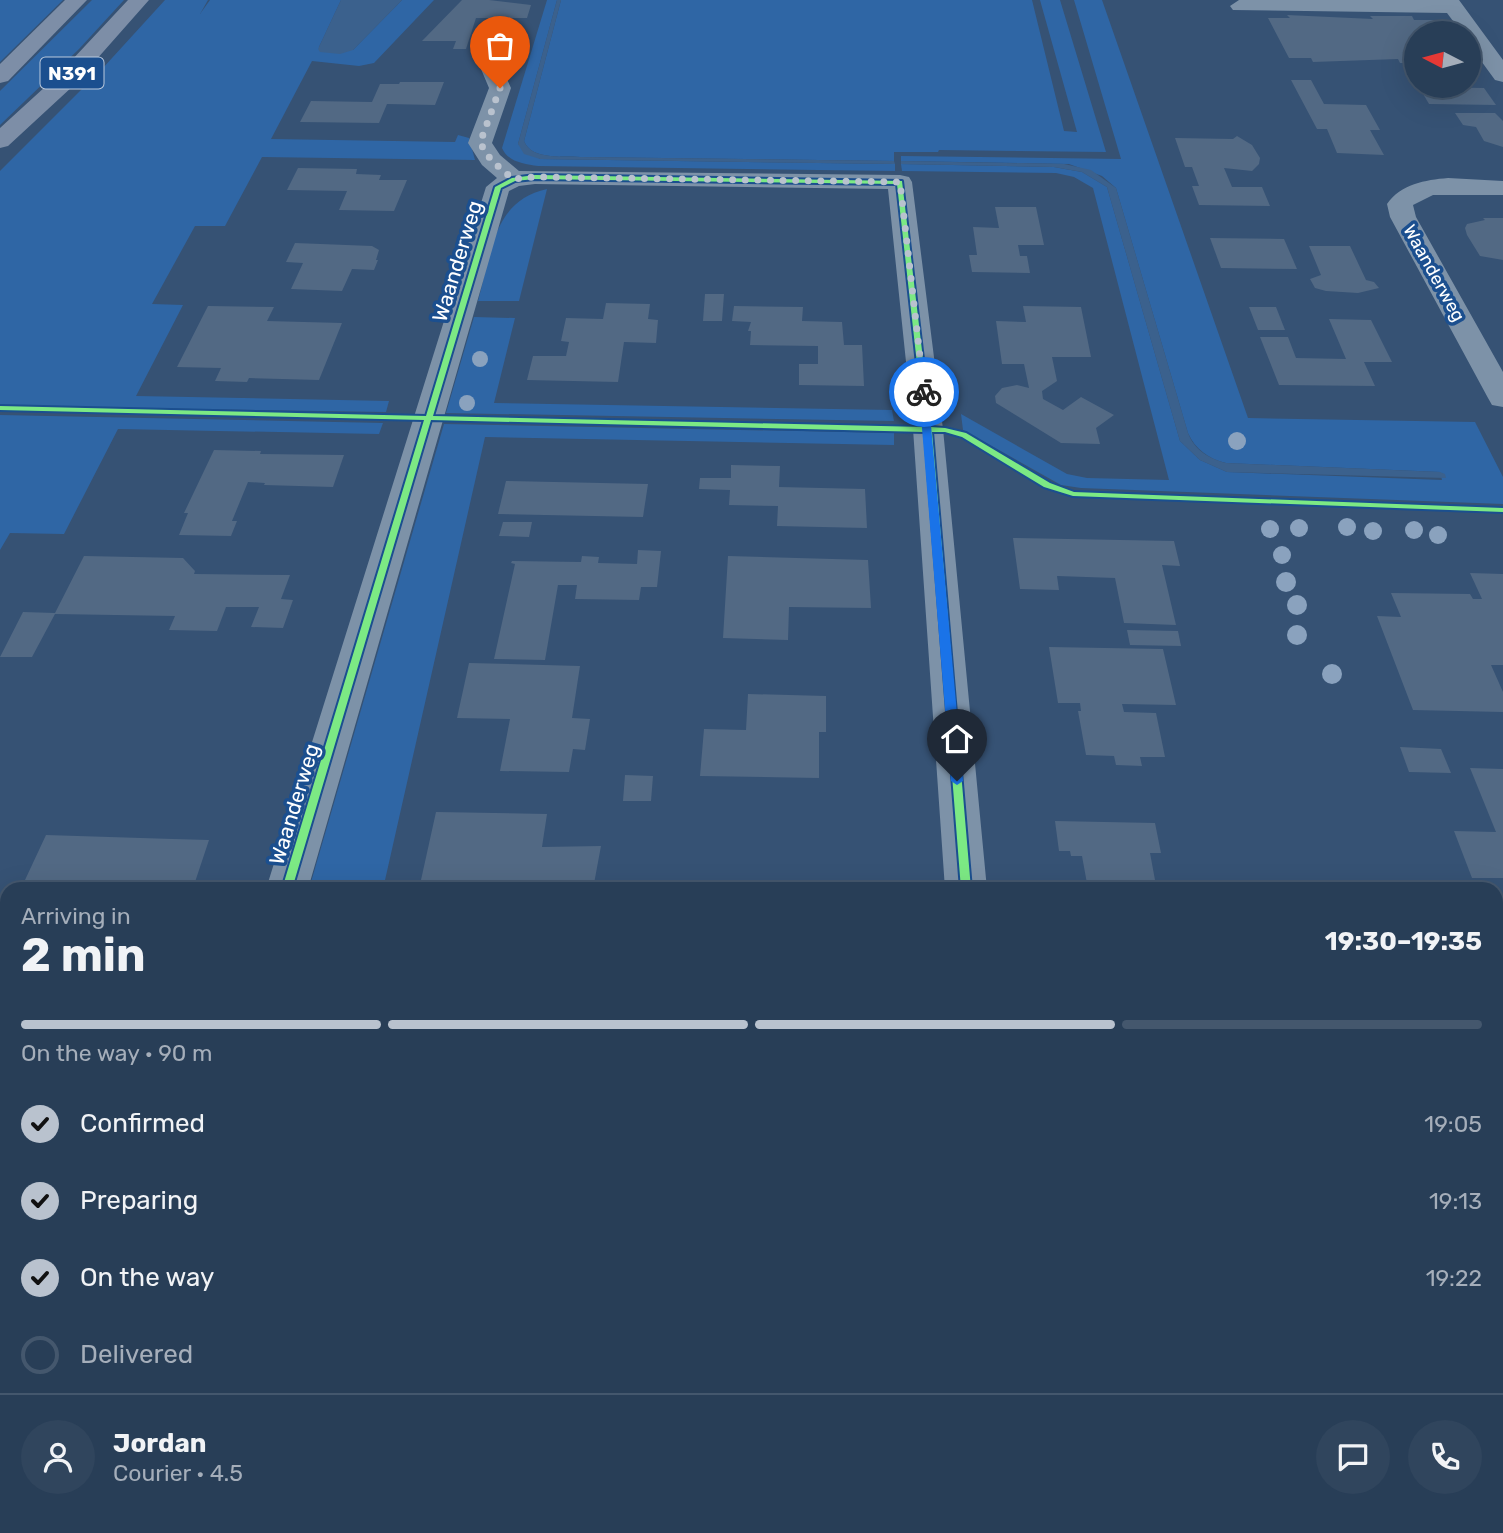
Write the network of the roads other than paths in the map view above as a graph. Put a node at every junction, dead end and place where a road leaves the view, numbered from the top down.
1 (77, 0) edge
2 (139, 0) edge
3 (1451, 4) edge
4 (1240, 6) dead end
5 (492, 69) dead end
6 (1503, 75) edge
7 (0, 76) edge
8 (0, 141) edge
9 (513, 179) junction
10 (1503, 188) edge
11 (1503, 398) edge
12 (289, 882) edge
13 (965, 882) edge

1 - 7 main road, N391
2 - 8 main road, N391
3 - 4 street
3 - 6 street
5 - 9 street
9 - 12 street, Waanderweg
9 - 13 street
10 - 11 street, Waanderweg

